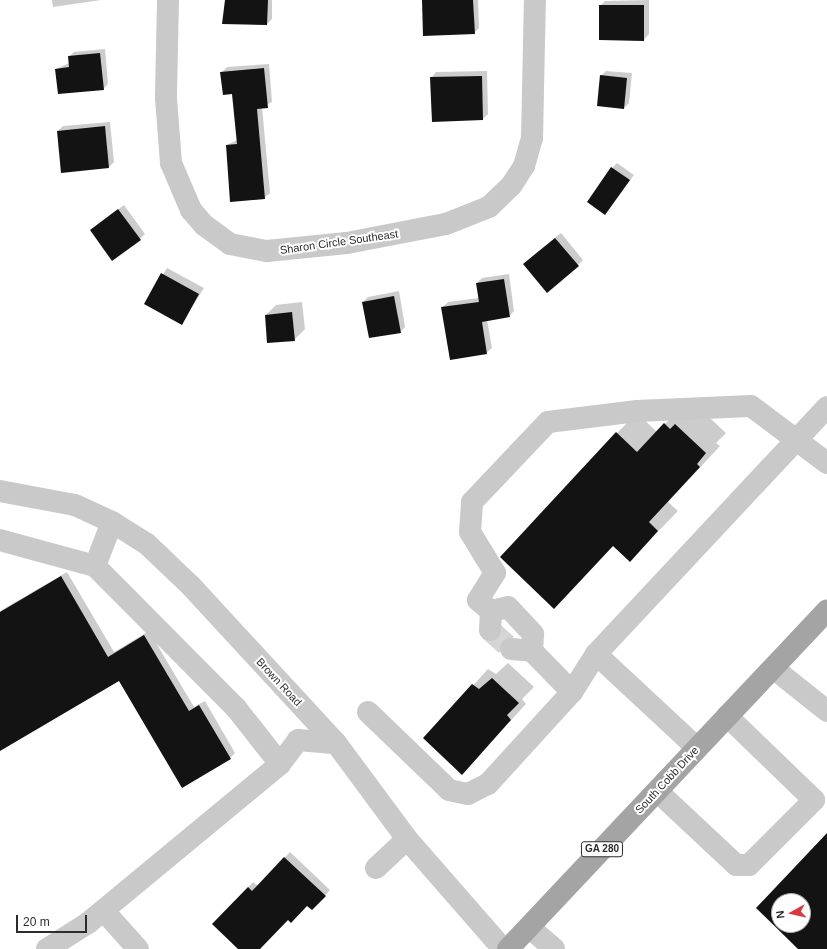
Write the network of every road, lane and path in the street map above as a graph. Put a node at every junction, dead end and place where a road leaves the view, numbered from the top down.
1 (168, 0) edge
2 (535, 0) edge
3 (827, 407) edge
4 (798, 438) junction
5 (825, 465) edge
6 (0, 491) edge
7 (112, 522) junction
8 (0, 540) edge
9 (95, 566) junction
10 (827, 610) edge
11 (596, 654) junction
12 (773, 668) junction
13 (572, 692) junction
14 (827, 711) edge
15 (368, 712) dead end
16 (727, 716) junction
17 (336, 743) junction
18 (697, 748) junction
19 (280, 764) junction
20 (657, 791) junction
21 (820, 804) edge
22 (407, 838) junction
23 (376, 868) dead end
24 (104, 911) junction
25 (529, 926) junction
26 (47, 949) edge
27 (138, 949) edge
28 (503, 949) edge
29 (508, 949) edge
30 (554, 949) edge

1 - 2 street, Sharon Circle Southeast
3 - 4 street
4 - 5 street
4 - 11 street
4 - 13 street
6 - 7 street, Brown Road
7 - 9 street
7 - 17 street, Brown Road
8 - 9 street
9 - 19 street
10 - 12 main road, South Cobb Drive / GA 280
11 - 13 street
11 - 18 street
12 - 14 street
12 - 16 main road, South Cobb Drive / GA 280
13 - 15 street
16 - 18 main road, South Cobb Drive / GA 280
16 - 21 street
17 - 19 street
17 - 22 street, Brown Road
18 - 20 main road, South Cobb Drive / GA 280
19 - 24 street
20 - 21 street
20 - 25 main road, South Cobb Drive / GA 280
22 - 23 street
22 - 28 street, Brown Road
24 - 26 street
24 - 27 street
25 - 29 main road, South Cobb Drive / GA 280
25 - 30 street

